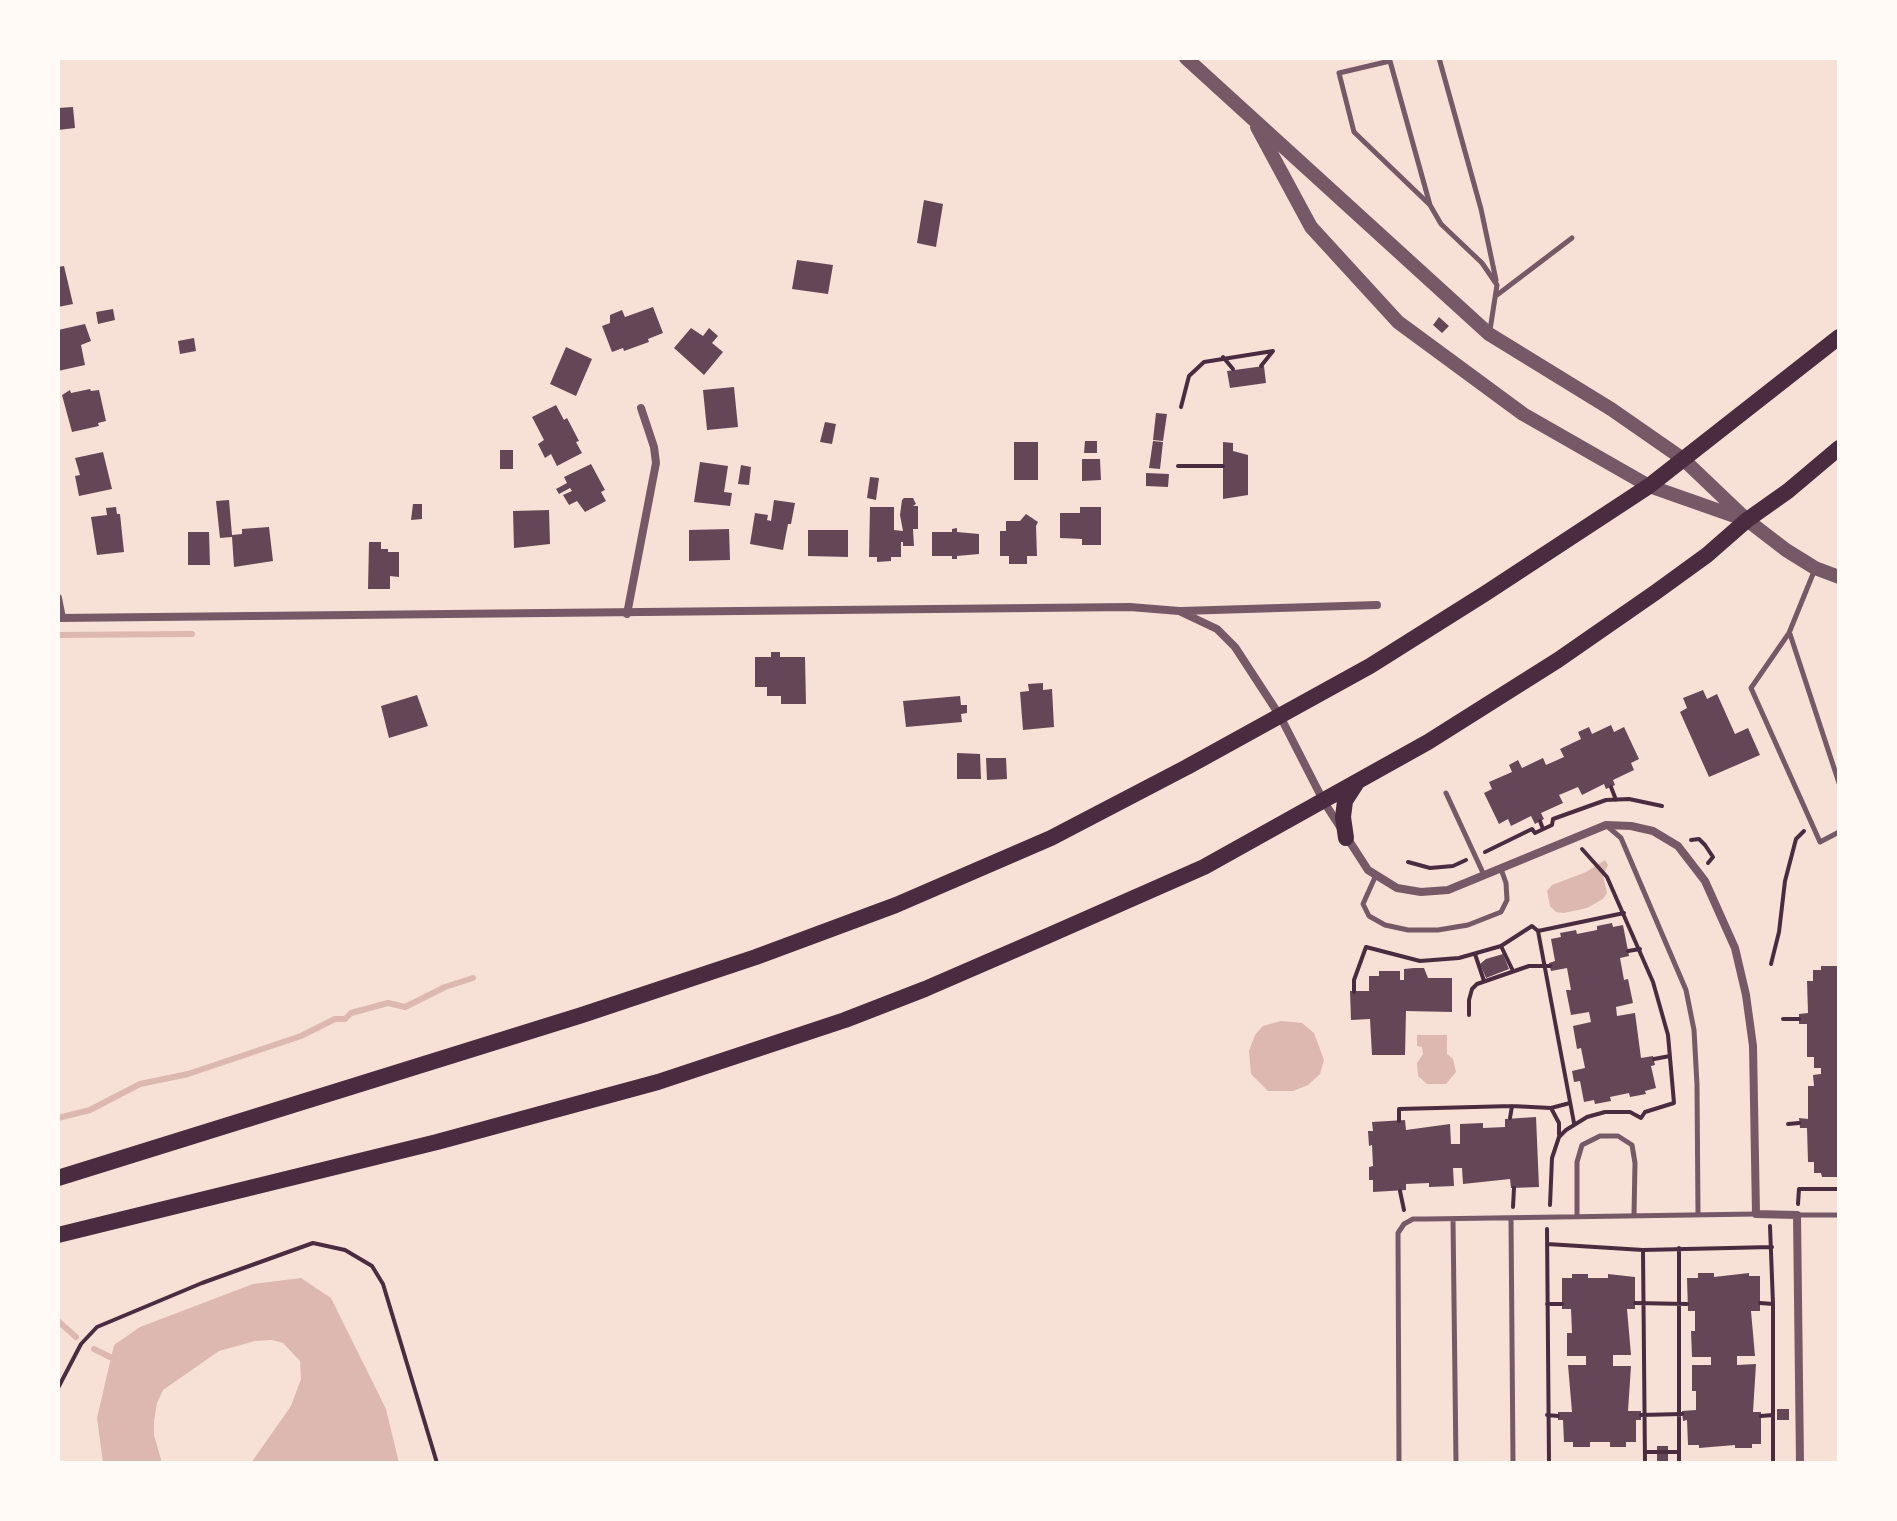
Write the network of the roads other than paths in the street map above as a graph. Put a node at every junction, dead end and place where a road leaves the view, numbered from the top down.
1 (1186, 58) edge
2 (1439, 58) edge
3 (1251, 116) junction
4 (1430, 205) junction
5 (1572, 238) dead end
6 (1497, 285) junction
7 (1497, 295) junction
8 (1489, 334) junction
9 (1839, 337) edge
10 (641, 408) dead end
11 (1839, 448) edge
12 (1683, 459) junction
13 (1649, 486) junction
14 (1747, 520) junction
15 (1815, 568) junction
16 (1839, 577) edge
17 (58, 598) edge
18 (1377, 605) dead end
19 (1179, 611) junction
20 (627, 614) junction
21 (60, 618) edge
22 (1789, 633) junction
23 (1280, 716) junction
24 (1357, 782) junction
25 (1839, 783) edge
26 (1446, 793) dead end
27 (1324, 802) junction
28 (1606, 825) junction
29 (1839, 832) edge
30 (1346, 838) junction
31 (1500, 868) junction
32 (1376, 875) junction
33 (1484, 875) junction
34 (58, 1178) edge
35 (1698, 1214) junction
36 (1756, 1214) junction
37 (1634, 1215) junction
38 (1797, 1215) junction
39 (1839, 1215) edge
40 (1577, 1216) junction
41 (1511, 1218) junction
42 (1453, 1219) junction
43 (58, 1235) edge
44 (1399, 1463) edge
45 (1456, 1463) edge
46 (1513, 1463) edge
47 (1800, 1463) edge

1 - 3 street
2 - 6 lane
3 - 8 street
3 - 13 street
4 - 4 lane
4 - 6 lane
5 - 7 lane
6 - 7 lane
7 - 8 lane
8 - 12 street
9 - 12 main road
10 - 20 street
11 - 14 main road
12 - 13 main road
12 - 14 street
13 - 14 street
13 - 23 main road
14 - 15 street
14 - 24 main road
15 - 16 street
15 - 22 lane
17 - 21 street
18 - 19 street
19 - 20 street
19 - 23 street
20 - 21 street
22 - 25 lane
22 - 29 lane
23 - 27 street
23 - 34 main road
24 - 27 main road
24 - 30 main road
26 - 33 lane
27 - 30 street
27 - 43 main road
28 - 31 street
28 - 35 lane
28 - 36 street
30 - 32 street
31 - 32 lane
31 - 33 street
32 - 33 street
35 - 36 lane
35 - 37 lane
36 - 38 street
37 - 40 lane
37 - 40 lane
38 - 39 lane
38 - 47 street
40 - 41 lane
41 - 42 lane
41 - 46 lane
42 - 44 lane
42 - 45 lane

